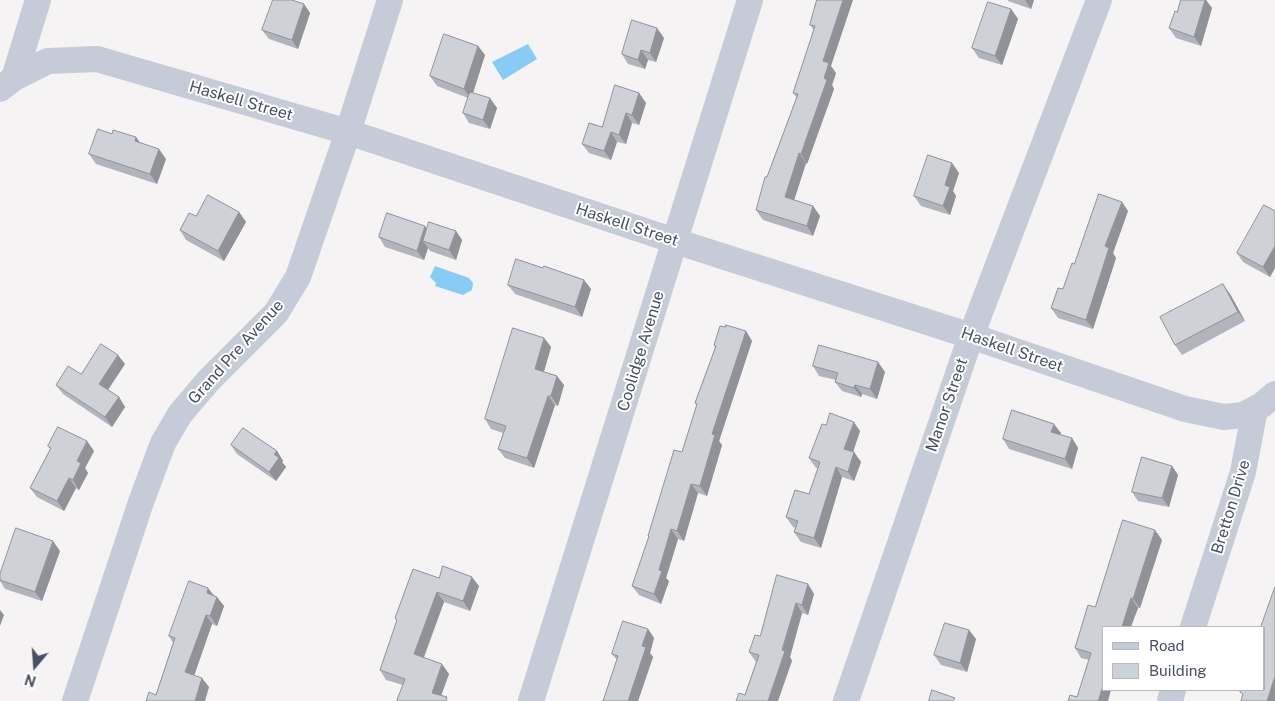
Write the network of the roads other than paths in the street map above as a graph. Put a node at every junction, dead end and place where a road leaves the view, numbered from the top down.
1 (38, 0) edge
2 (390, 0) edge
3 (750, 0) edge
4 (1099, 0) edge
5 (7, 84) edge
6 (348, 132) junction
7 (675, 241) junction
8 (971, 336) junction
9 (1265, 402) edge
10 (1194, 626) edge
11 (75, 701) edge
12 (530, 701) edge
13 (846, 701) edge

1 - 5 street
2 - 6 street, Grand Pre Avenue
3 - 7 street, Coolidge Avenue
4 - 8 street, Manor Street
5 - 6 street, Haskell Street
6 - 7 street, Haskell Street
6 - 11 street, Grand Pre Avenue
7 - 8 street, Haskell Street
7 - 12 street, Coolidge Avenue
8 - 9 street, Haskell Street
8 - 13 street, Manor Street
9 - 10 street, Bretton Drive

